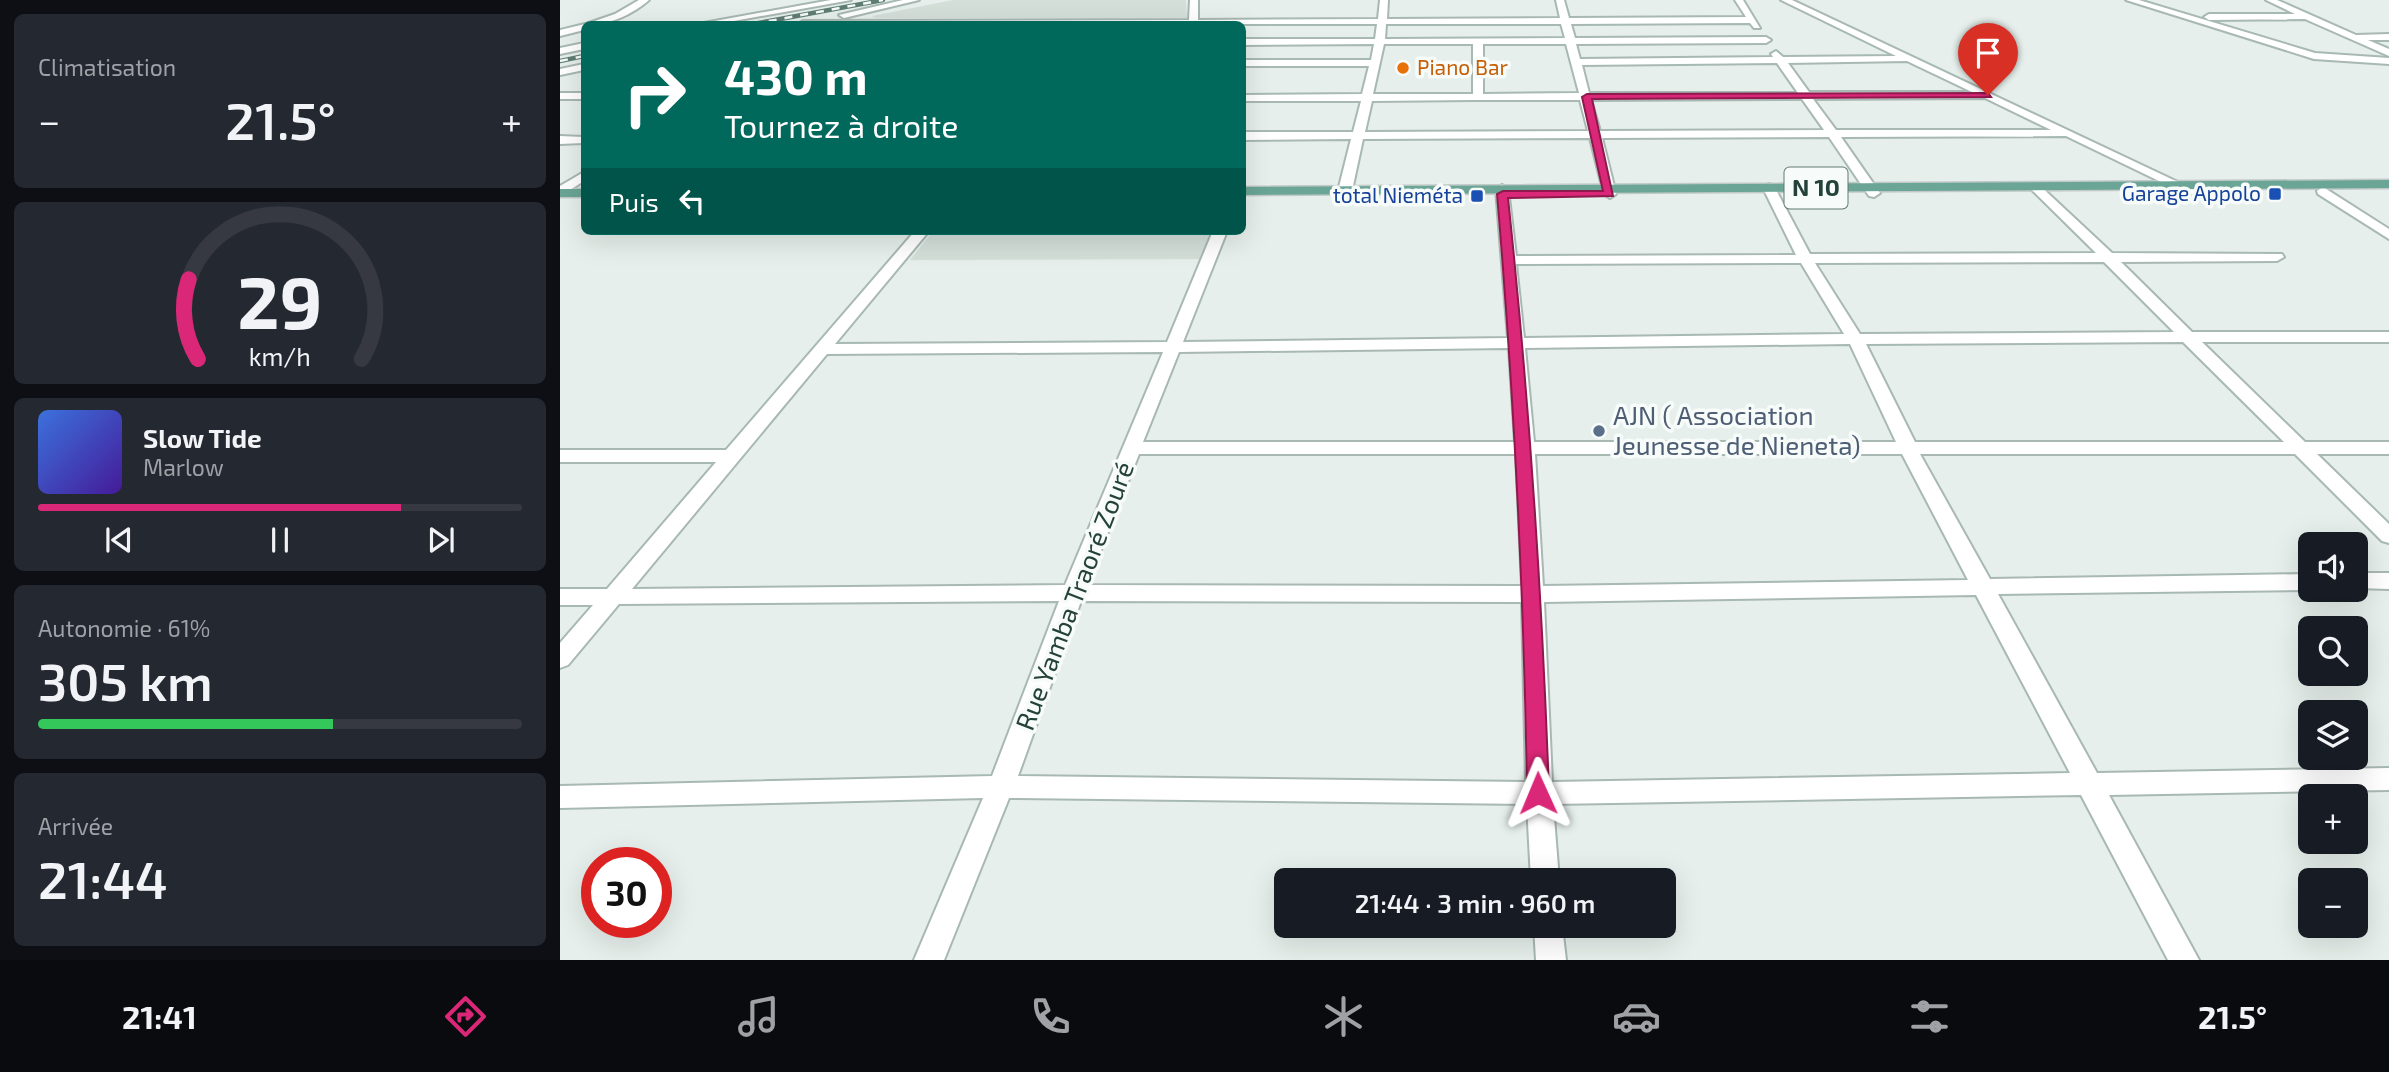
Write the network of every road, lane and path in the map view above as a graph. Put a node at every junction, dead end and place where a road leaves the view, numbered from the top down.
1 (645, 0) edge
2 (847, 0) edge
3 (915, 0) edge
4 (1194, 0) edge
5 (1384, 0) edge
6 (1560, 0) edge
7 (1739, 0) edge
8 (1785, 0) edge
9 (2130, 0) edge
10 (2270, 0) edge
11 (818, 3) edge
12 (624, 13) junction
13 (2187, 17) junction
14 (2307, 17) junction
15 (1753, 20) junction
16 (600, 21) edge
17 (620, 21) edge
18 (719, 21) edge
19 (815, 21) edge
20 (1193, 21) edge
21 (1566, 21) junction
22 (1382, 22) junction
23 (1246, 23) edge
24 (581, 28) edge
25 (560, 33) edge
26 (2389, 37) edge
27 (2350, 38) junction
28 (1572, 40) junction
29 (1766, 40) junction
30 (1380, 41) junction
31 (1478, 41) junction
32 (1246, 42) edge
33 (581, 47) edge
34 (560, 51) edge
35 (2389, 53) edge
36 (1909, 59) junction
37 (1782, 61) junction
38 (2389, 61) edge
39 (1375, 62) junction
40 (1577, 62) junction
41 (1246, 63) edge
42 (581, 68) edge
43 (560, 72) edge
44 (1988, 95) junction
45 (560, 96) edge
46 (581, 96) edge
47 (1807, 96) junction
48 (1587, 97) junction
49 (1246, 98) edge
50 (1367, 98) junction
51 (1478, 98) junction
52 (2066, 132) junction
53 (1833, 134) junction
54 (1597, 135) junction
55 (1246, 136) edge
56 (1358, 136) junction
57 (560, 140) edge
58 (581, 140) edge
59 (581, 178) edge
60 (2387, 187) edge
61 (2040, 189) junction
62 (2188, 189) junction
63 (1873, 190) junction
64 (1609, 191) junction
65 (1770, 191) junction
66 (2323, 191) junction
67 (1502, 192) junction
68 (560, 193) edge
69 (581, 193) edge
70 (1345, 193) junction
71 (1246, 194) edge
72 (560, 200) edge
73 (581, 200) edge
74 (919, 235) edge
75 (1218, 235) edge
76 (2389, 235) edge
77 (2277, 257) dead end
78 (1805, 258) junction
79 (2112, 259) junction
80 (1507, 260) junction
81 (2190, 336) junction
82 (2389, 337) edge
83 (1856, 340) junction
84 (1517, 342) junction
85 (822, 349) junction
86 (1172, 349) junction
87 (1523, 446) junction
88 (1133, 448) junction
89 (1908, 448) junction
90 (2300, 448) junction
91 (2389, 448) edge
92 (560, 456) edge
93 (733, 456) junction
94 (2389, 536) edge
95 (2368, 581) edge
96 (2389, 581) edge
97 (2298, 582) edge
98 (1982, 586) junction
99 (1073, 593) junction
100 (1533, 594) junction
101 (613, 596) junction
102 (560, 597) edge
103 (560, 659) edge
104 (2389, 779) edge
105 (2092, 785) junction
106 (1001, 787) junction
107 (1538, 793) junction
108 (560, 797) edge
109 (1544, 868) edge
110 (1549, 938) edge
111 (929, 960) edge
112 (1551, 960) edge
113 (2184, 960) edge

1 - 12 street
2 - 11 street
3 - 19 street
4 - 20 street
5 - 22 street
6 - 21 street
7 - 15 street
8 - 36 street
9 - 13 street
10 - 14 street
11 - 18 street
12 - 16 street
12 - 17 street
13 - 14 street
13 - 38 street
14 - 27 street
15 - 21 street
15 - 29 street
21 - 22 street
21 - 28 street
22 - 23 street
22 - 30 street
24 - 25 street
26 - 27 street
27 - 35 street
28 - 29 street
28 - 31 street
28 - 40 street
29 - 37 street
30 - 31 street
30 - 32 street
30 - 39 street
31 - 51 street
33 - 34 street
36 - 37 street
36 - 44 street
37 - 40 street
37 - 47 street
39 - 41 street
39 - 50 street
40 - 48 street
42 - 43 street
44 - 47 street
44 - 52 street
45 - 46 street
47 - 48 street
47 - 53 street
48 - 51 street
48 - 54 street
49 - 50 street
50 - 51 street
50 - 56 street
52 - 53 street
52 - 62 street
53 - 54 street
53 - 63 street
54 - 56 street
54 - 64 street
55 - 56 street
56 - 70 street
57 - 58 street
59 - 68 street
60 - 62 main road, N 10
60 - 66 main road, N 10
61 - 62 main road, N 10
61 - 63 main road, N 10
61 - 79 street
62 - 66 main road, N 10
63 - 65 main road, N 10
64 - 65 main road, N 10
64 - 67 main road, N 10
65 - 78 street
66 - 76 street
67 - 70 main road, N 10
67 - 80 street
68 - 69 main road
70 - 71 main road, N 10
72 - 73 main road
74 - 85 street
75 - 86 street, Rue Yamba Traoré Zouré
77 - 79 street
78 - 79 street
78 - 80 street
78 - 83 street
79 - 81 street
80 - 84 street
81 - 82 street
81 - 83 street
81 - 90 street
83 - 84 street
83 - 89 street
84 - 86 street
84 - 87 street
85 - 86 street
85 - 93 street
86 - 88 street, Rue Yamba Traoré Zouré
87 - 88 street
87 - 89 street
87 - 100 street
88 - 99 street, Rue Yamba Traoré Zouré
89 - 90 street
89 - 98 street
90 - 91 street
90 - 94 street
92 - 93 street
93 - 101 street
95 - 96 street
97 - 98 street
98 - 100 street
98 - 105 street
99 - 100 street
99 - 101 street
99 - 106 street, Rue Yamba Traoré Zouré
100 - 107 street
101 - 102 street
101 - 103 street
104 - 105 street
105 - 107 street
105 - 113 street
106 - 107 street
106 - 108 street
106 - 111 street, Rue Yamba Traoré Zouré
107 - 109 street
110 - 112 street

